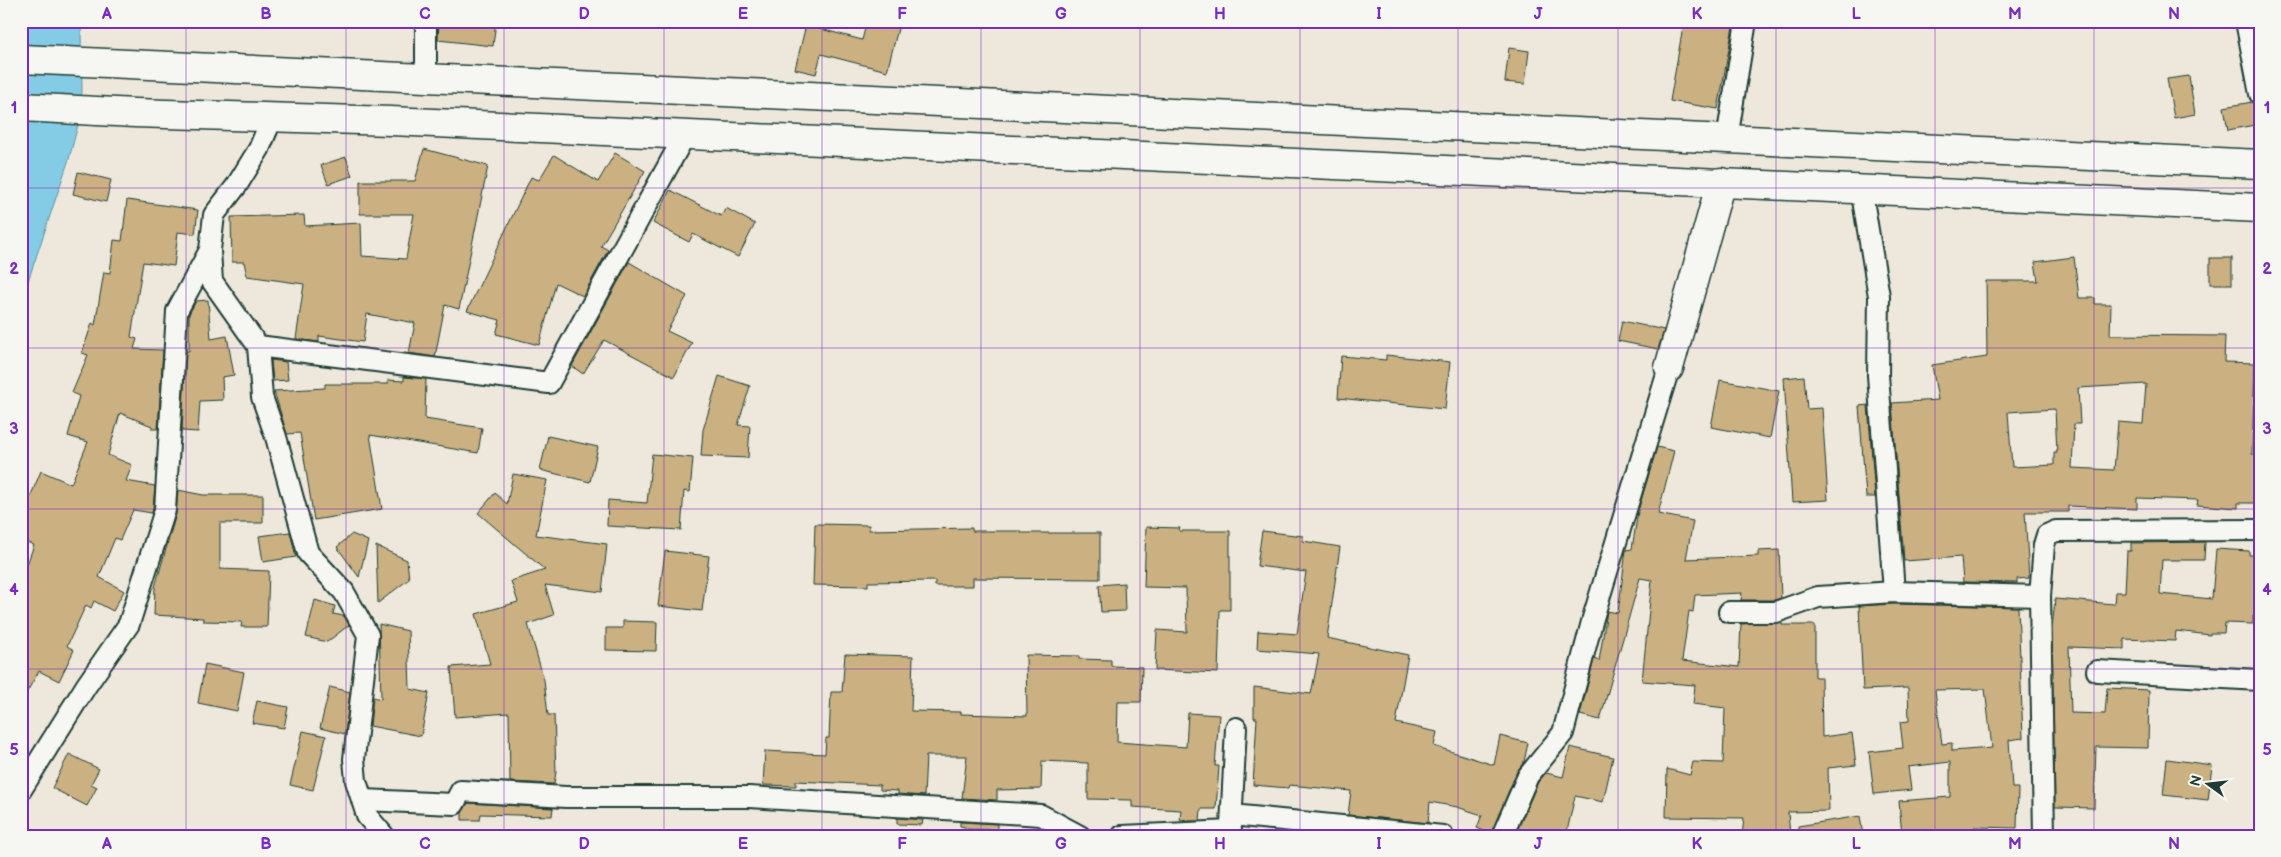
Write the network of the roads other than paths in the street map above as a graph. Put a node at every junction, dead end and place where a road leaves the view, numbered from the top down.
1 (426, 21) edge
2 (1746, 21) edge
3 (2246, 21) edge
4 (21, 59) edge
5 (426, 78) junction
6 (2260, 94) edge
7 (886, 100) junction
8 (21, 107) edge
9 (272, 118) junction
10 (685, 135) junction
11 (1727, 139) junction
12 (885, 144) junction
13 (2260, 164) edge
14 (1721, 182) junction
15 (1861, 188) junction
16 (2260, 208) edge
17 (210, 250) junction
18 (258, 346) junction
19 (1669, 368) joint
20 (2260, 530) edge
21 (1894, 592) junction
22 (2040, 596) junction
23 (1729, 612) dead end
24 (2097, 671) dead end
25 (2260, 680) edge
26 (1236, 728) dead end
27 (21, 790) edge
28 (363, 800) junction
29 (1231, 827) edge
30 (384, 836) edge
31 (1080, 836) edge
32 (1122, 836) edge
33 (1443, 836) edge
34 (1502, 836) edge
35 (2044, 836) edge

1 - 5 street
2 - 11 street
3 - 6 street
4 - 5 street
5 - 7 street
7 - 11 street
7 - 12 street
8 - 9 street
9 - 10 street
9 - 17 street
10 - 12 street
10 - 18 street
11 - 13 street
12 - 14 street
14 - 15 street
14 - 19 street
15 - 16 street
15 - 21 street
17 - 18 street
17 - 27 street
18 - 28 street
19 - 34 street
20 - 22 street
21 - 22 street
21 - 23 street
22 - 35 street
24 - 25 street
26 - 29 street
28 - 30 street
28 - 31 street
29 - 32 street
29 - 33 street

